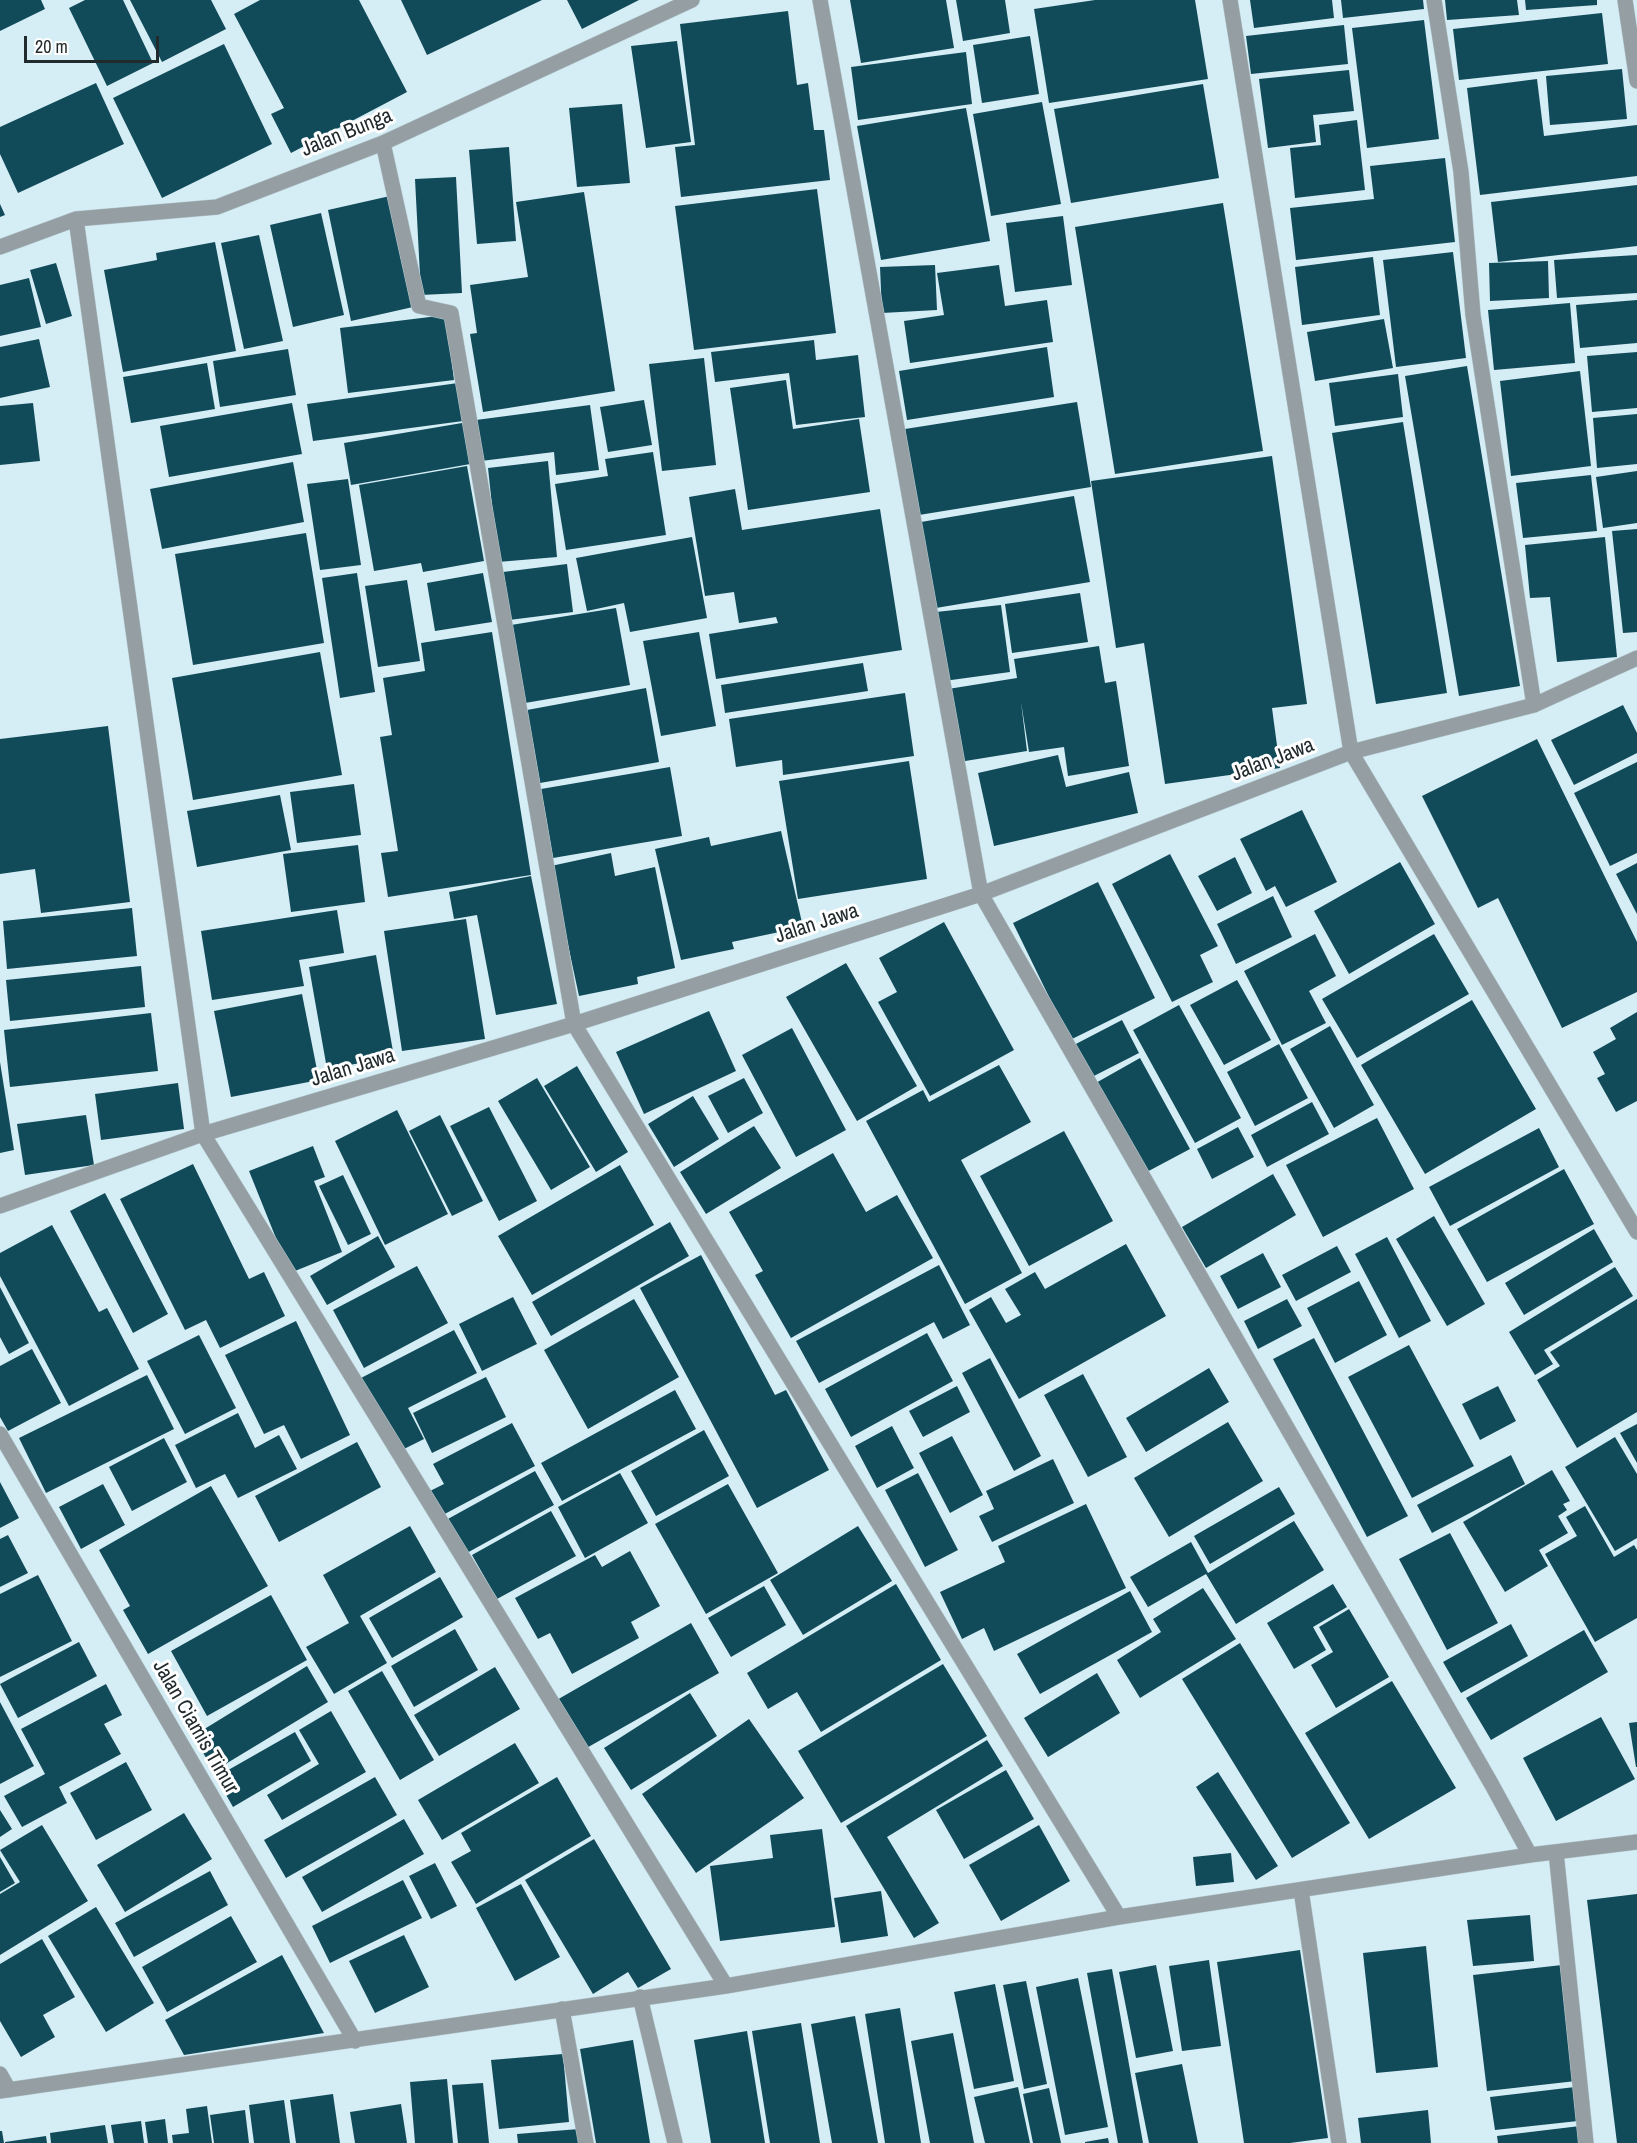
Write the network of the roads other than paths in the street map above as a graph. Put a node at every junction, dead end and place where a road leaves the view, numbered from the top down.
1 (692, 0) edge
2 (820, 0) edge
3 (1230, 0) edge
4 (1434, 0) edge
5 (1625, 0) edge
6 (1637, 81) edge
7 (383, 143) junction
8 (76, 219) junction
9 (0, 247) edge
10 (1637, 658) edge
11 (1534, 705) junction
12 (1351, 752) junction
13 (981, 894) junction
14 (574, 1024) junction
15 (203, 1134) junction
16 (0, 1206) edge
17 (1637, 1232) edge
18 (0, 1434) edge
19 (1637, 1842) edge
20 (1556, 1852) junction
21 (1530, 1855) junction
22 (1301, 1890) junction
23 (1119, 1917) junction
24 (726, 1986) junction
25 (640, 1997) junction
26 (562, 2009) junction
27 (355, 2041) junction
28 (0, 2074) edge
29 (4, 2091) edge
30 (586, 2143) edge
31 (675, 2143) edge
32 (1339, 2143) edge
33 (1587, 2143) edge

1 - 7 street, Jalan Bunga
2 - 13 street
3 - 12 street
4 - 11 street
5 - 6 street
7 - 8 street, Jalan Bunga
7 - 14 street
8 - 9 street, Jalan Bunga
8 - 15 street
10 - 11 street, Jalan Jawa
11 - 12 street, Jalan Jawa
12 - 13 street, Jalan Jawa
12 - 17 street
13 - 14 street, Jalan Jawa
13 - 21 street
14 - 15 street, Jalan Jawa
14 - 23 street
15 - 16 street, Jalan Jawa
15 - 24 street
18 - 27 street, Jalan Ciamis Timur
19 - 20 street
20 - 21 street
20 - 33 street
21 - 22 street
22 - 23 street
22 - 32 street
23 - 24 street
24 - 25 street
25 - 26 street
25 - 31 street
26 - 27 street
26 - 30 street
27 - 29 street
28 - 29 street

